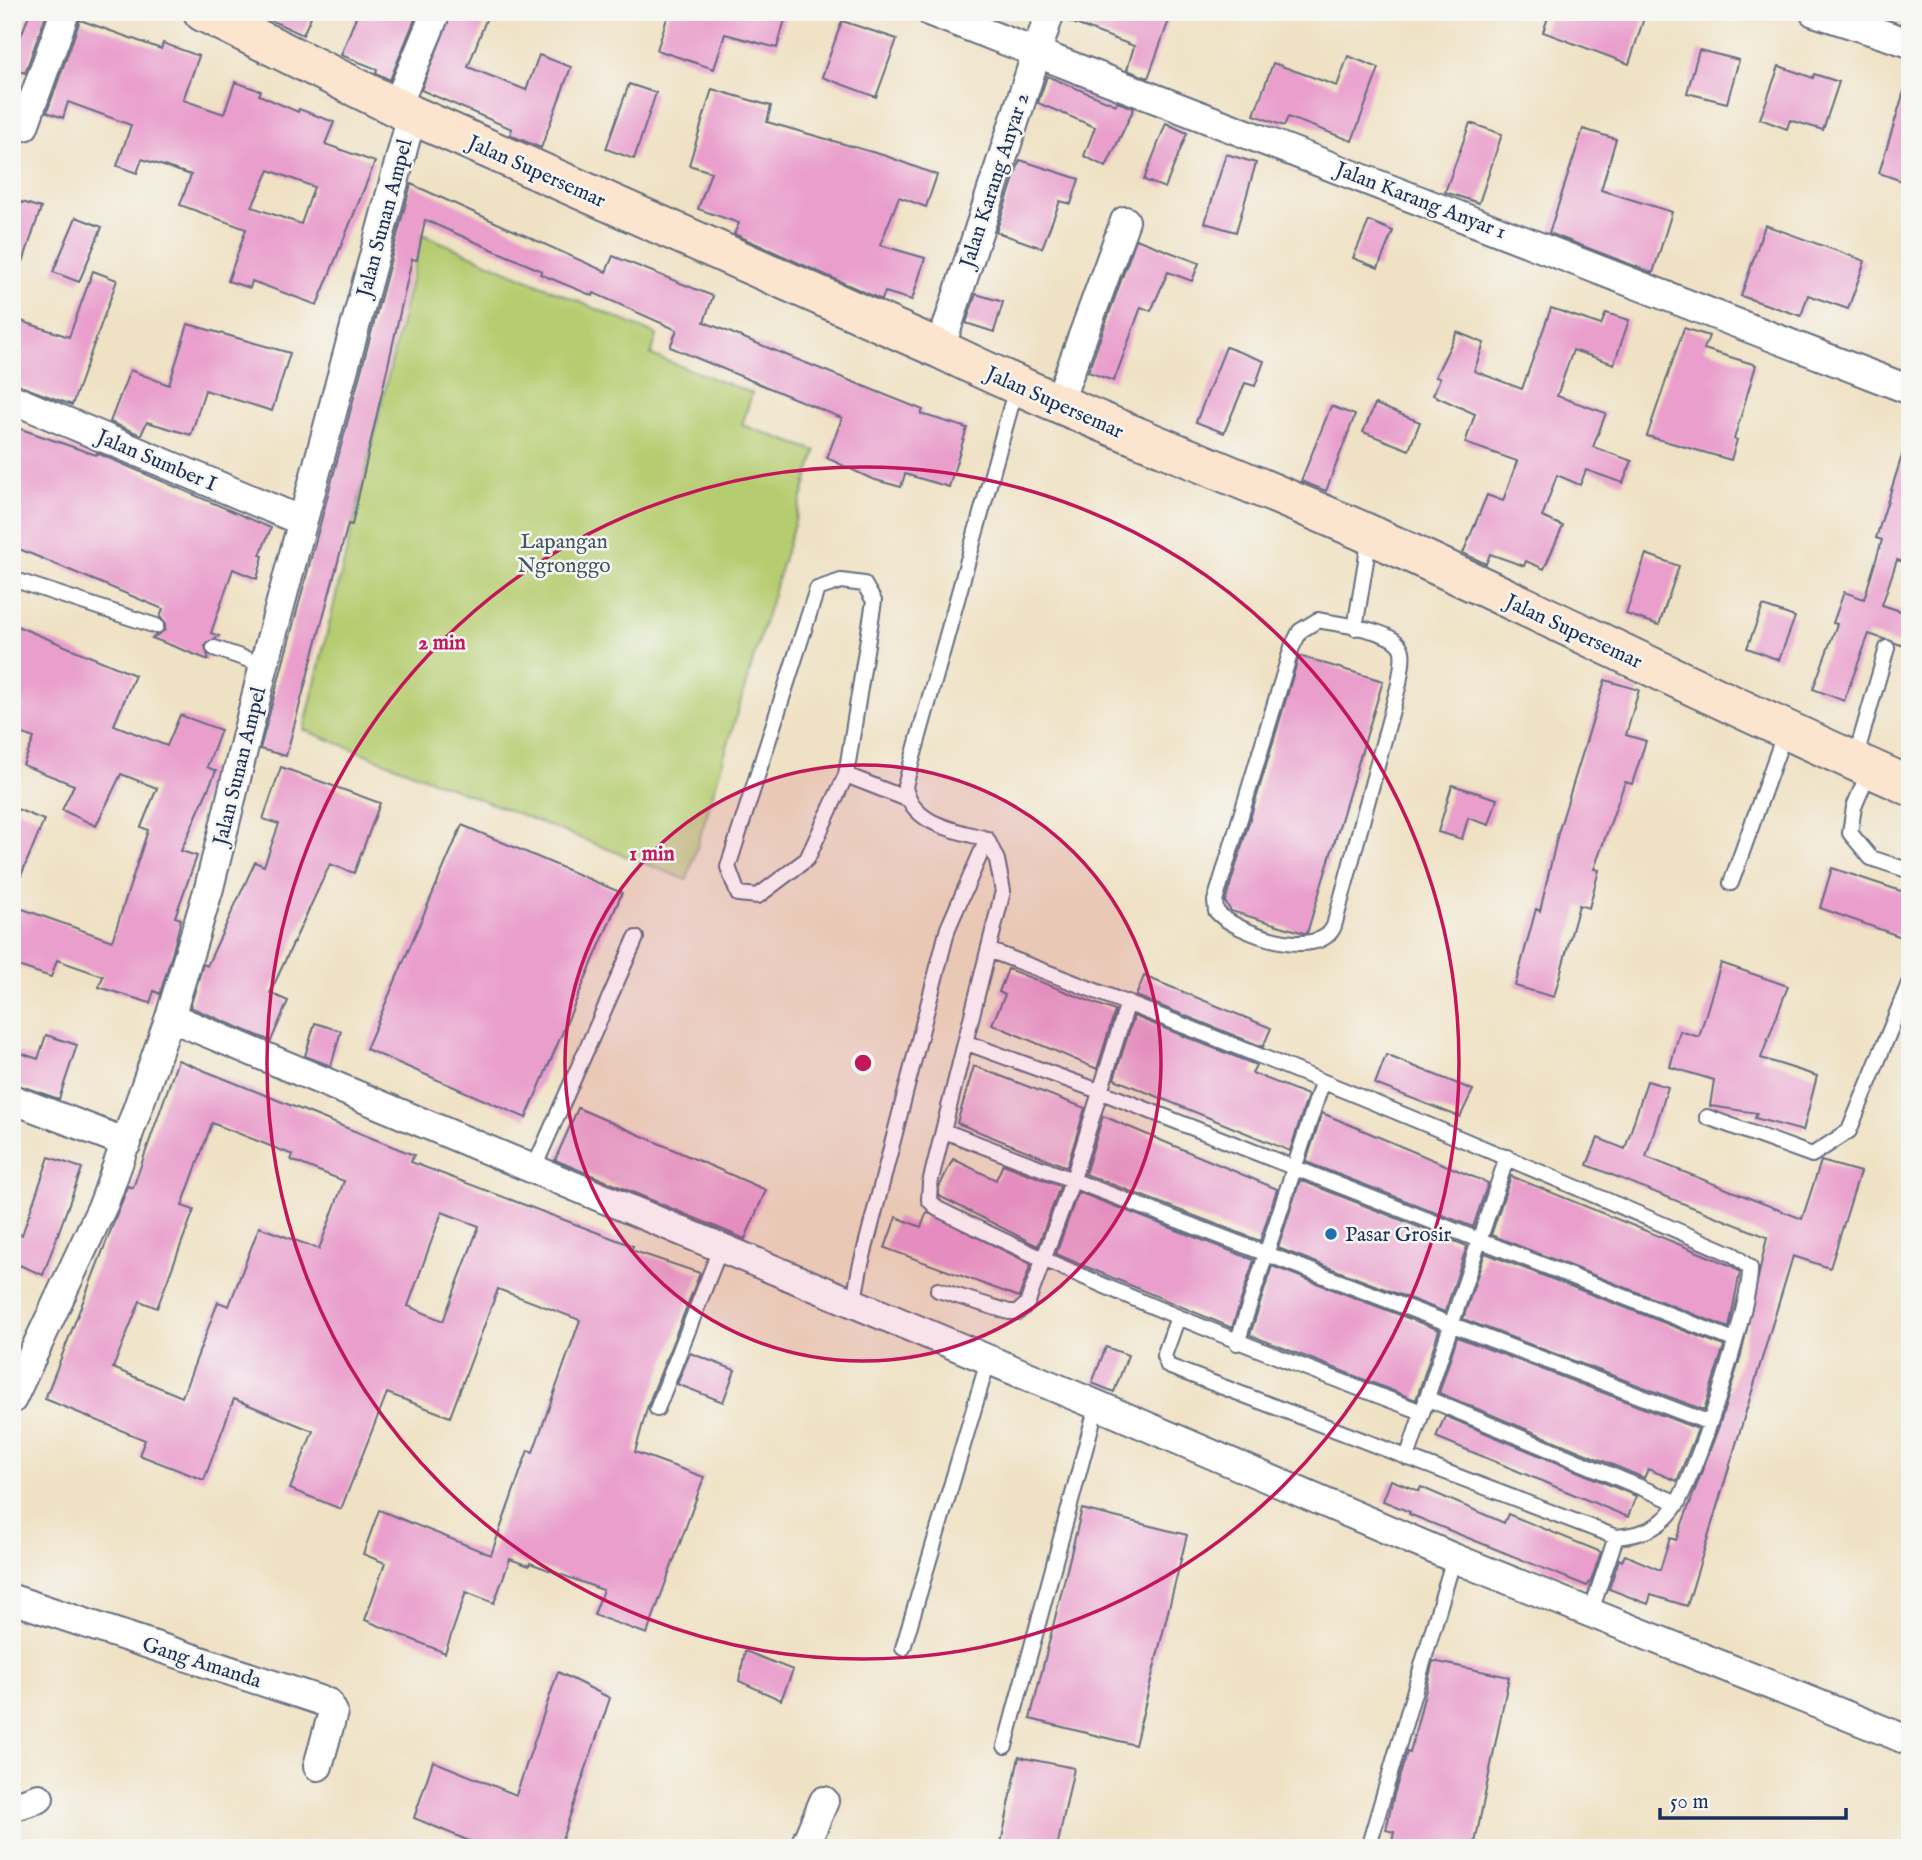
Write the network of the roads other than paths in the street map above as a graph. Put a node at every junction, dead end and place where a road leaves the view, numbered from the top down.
1 (65, 12) edge
2 (203, 12) edge
3 (436, 12) edge
4 (931, 12) edge
5 (1049, 12) edge
6 (1814, 12) edge
7 (1910, 43) edge
8 (1036, 52) junction
9 (404, 111) junction
10 (24, 126) dead end
11 (1125, 221) dead end
12 (940, 349) junction
13 (1017, 387) junction
14 (1910, 390) edge
15 (12, 399) edge
16 (1058, 404) junction
17 (302, 521) junction
18 (1370, 535) junction
19 (12, 579) edge
20 (156, 626) dead end
21 (1355, 628) junction
22 (214, 648) dead end
23 (1886, 648) dead end
24 (264, 665) junction
25 (1785, 731) junction
26 (1862, 764) junction
27 (846, 775) junction
28 (1910, 786) edge
29 (906, 799) junction
30 (987, 839) junction
31 (1910, 871) edge
32 (1731, 883) dead end
33 (636, 938) dead end
34 (991, 951) junction
35 (1910, 981) edge
36 (1128, 1002) junction
37 (170, 1017) junction
38 (967, 1043) junction
39 (1322, 1083) junction
40 (1100, 1091) junction
41 (12, 1099) edge
42 (1707, 1117) dead end
43 (944, 1131) junction
44 (127, 1143) junction
45 (1507, 1157) junction
46 (1294, 1169) junction
47 (533, 1170) junction
48 (1073, 1179) junction
49 (1479, 1242) junction
50 (720, 1249) junction
51 (1266, 1253) junction
52 (1042, 1261) junction
53 (938, 1290) dead end
54 (853, 1305) junction
55 (1178, 1317) junction
56 (1452, 1325) junction
57 (1734, 1340) junction
58 (1237, 1343) junction
59 (988, 1360) junction
60 (12, 1399) edge
61 (1097, 1405) junction
62 (1424, 1405) junction
63 (657, 1409) dead end
64 (1710, 1423) junction
65 (1407, 1458) junction
66 (1678, 1503) junction
67 (1616, 1537) junction
68 (1454, 1558) junction
69 (12, 1599) edge
70 (1591, 1611) junction
71 (903, 1648) dead end
72 (1910, 1741) edge
73 (1006, 1746) dead end
74 (318, 1766) dead end
75 (38, 1798) dead end
76 (824, 1801) dead end
77 (12, 1807) edge
78 (804, 1848) edge
79 (1368, 1848) edge

1 - 10 street
2 - 9 main road, Jalan Supersemar
3 - 9 street, Jalan Sunan Ampel
4 - 8 street, Jalan Karang Anyar 1
5 - 8 street, Jalan Karang Anyar 2
6 - 7 street
8 - 12 street, Jalan Karang Anyar 2
8 - 14 street, Jalan Karang Anyar 1
9 - 12 main road, Jalan Supersemar
9 - 17 street, Jalan Sunan Ampel
11 - 16 street
12 - 13 main road, Jalan Supersemar
13 - 16 main road, Jalan Supersemar
13 - 29 lane
15 - 17 street, Jalan Sumber I
16 - 18 main road, Jalan Supersemar
17 - 24 street, Jalan Sunan Ampel
18 - 21 lane
18 - 25 main road, Jalan Supersemar
19 - 20 lane
21 - 21 lane
22 - 24 lane
23 - 26 lane
24 - 37 street, Jalan Sunan Ampel
25 - 26 main road, Jalan Supersemar
25 - 32 lane
26 - 28 main road, Jalan Supersemar
26 - 31 lane
27 - 27 lane
27 - 29 lane
29 - 30 lane
30 - 34 lane
30 - 54 lane
33 - 47 lane
34 - 36 lane
34 - 38 lane
35 - 42 lane
36 - 39 lane
36 - 40 lane
37 - 44 street, Jalan Sunan Ampel
37 - 47 street
38 - 40 lane
38 - 43 lane
39 - 45 lane
39 - 46 lane
40 - 46 lane
40 - 48 lane
41 - 44 street
43 - 48 lane
43 - 52 lane
44 - 60 street, Jalan Sunan Ampel
45 - 49 lane
45 - 57 lane
46 - 49 lane
46 - 51 lane
47 - 50 street
48 - 51 lane
48 - 52 lane
49 - 56 lane
49 - 57 lane
50 - 54 street
50 - 63 lane
51 - 56 lane
51 - 58 lane
52 - 53 lane
52 - 55 lane
54 - 59 street
55 - 58 lane
55 - 65 lane
56 - 62 lane
56 - 64 lane
57 - 64 lane
58 - 62 lane
59 - 61 street
59 - 71 lane
61 - 68 street
61 - 73 lane
62 - 65 lane
62 - 66 lane
64 - 66 lane
65 - 67 lane
66 - 67 lane
67 - 70 lane
68 - 70 street
68 - 79 lane
69 - 74 street, Gang Amanda
70 - 72 street
75 - 77 street
76 - 78 street

